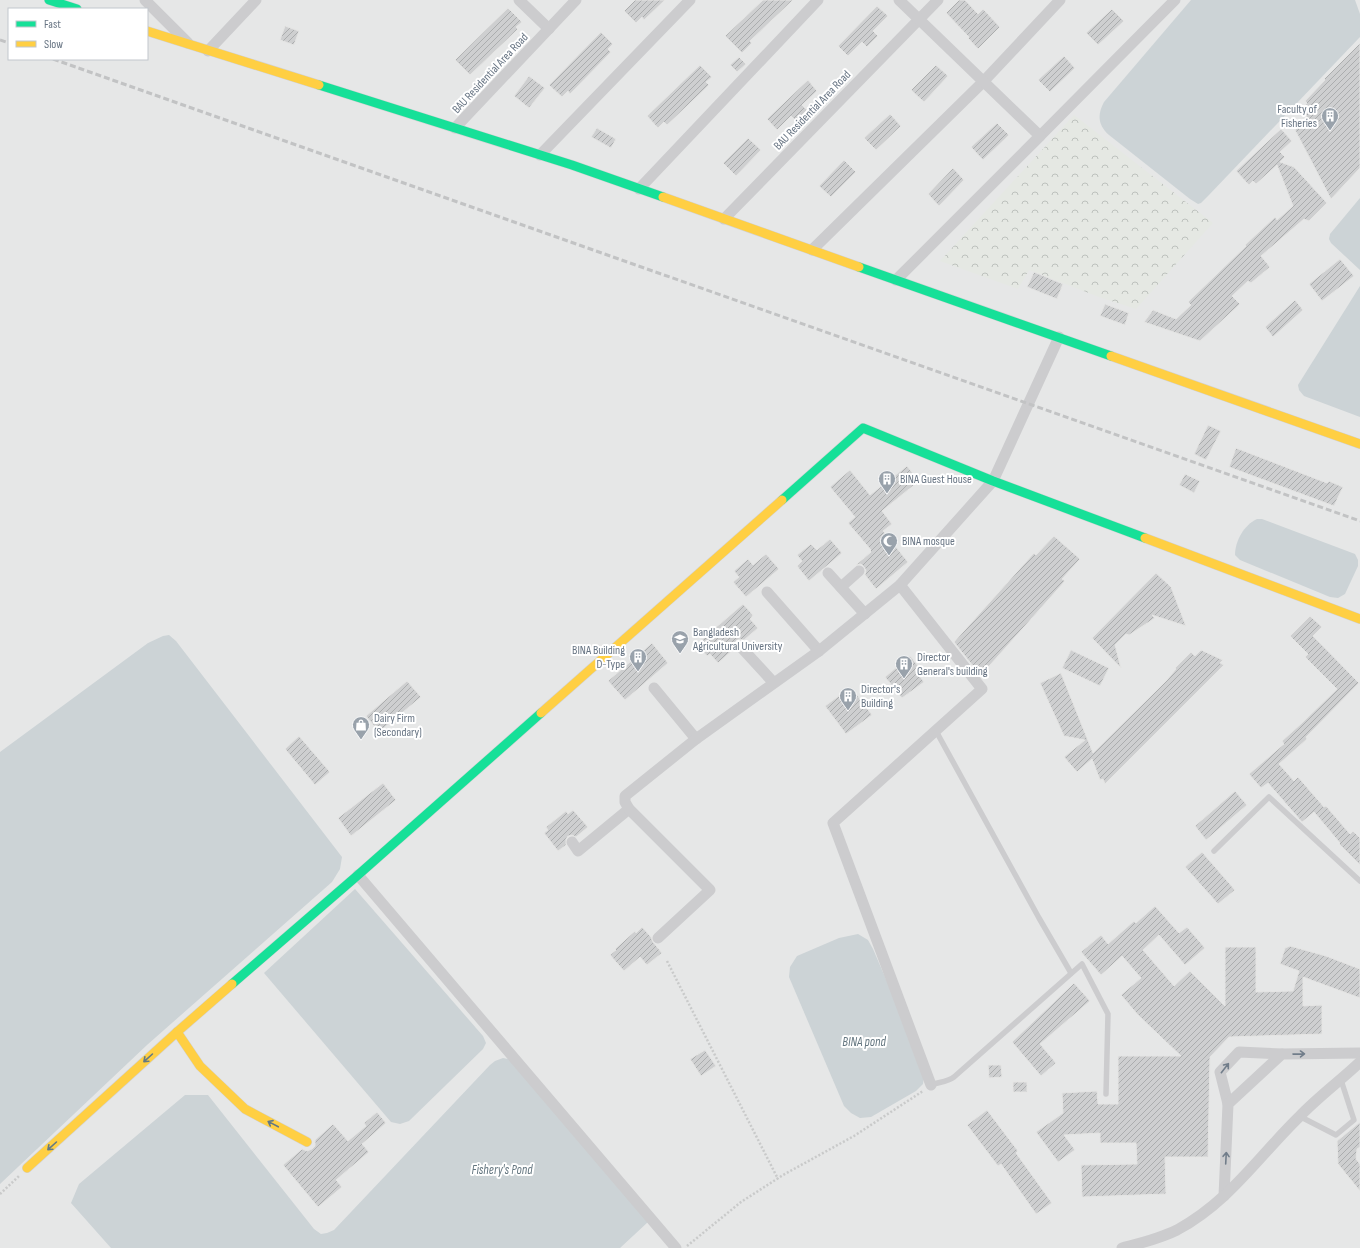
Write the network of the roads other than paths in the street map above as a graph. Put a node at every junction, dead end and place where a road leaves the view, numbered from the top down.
1 (49, 0) edge
2 (145, 0) edge
3 (256, 0) edge
4 (518, 0) edge
5 (576, 0) edge
6 (690, 0) edge
7 (818, 0) edge
8 (899, 0) edge
9 (938, 0) edge
10 (1060, 0) edge
11 (1175, 0) edge
12 (74, 8) edge
13 (919, 19) junction
14 (549, 29) junction
15 (148, 31) edge
16 (190, 45) junction
17 (208, 50) junction
18 (983, 82) junction
19 (455, 128) junction
20 (1040, 136) junction
21 (540, 155) junction
22 (639, 189) junction
23 (724, 219) junction
24 (812, 250) junction
25 (896, 280) junction
26 (1059, 337) junction
27 (1360, 444) edge
28 (993, 481) junction
29 (859, 571) dead end
30 (828, 573) dead end
31 (900, 585) junction
32 (841, 587) junction
33 (767, 592) dead end
34 (865, 614) junction
35 (1360, 619) edge
36 (740, 646) dead end
37 (818, 651) junction
38 (773, 682) junction
39 (654, 688) dead end
40 (936, 730) junction
41 (696, 739) junction
42 (629, 809) junction
43 (572, 842) dead end
44 (1214, 851) dead end
45 (358, 875) junction
46 (1360, 881) edge
47 (658, 938) dead end
48 (1071, 973) junction
49 (176, 1032) junction
50 (1360, 1053) edge
51 (1282, 1054) junction
52 (1360, 1062) edge
53 (1341, 1080) junction
54 (931, 1085) joint
55 (1106, 1094) dead end
56 (1228, 1104) junction
57 (1299, 1116) junction
58 (307, 1142) dead end
59 (27, 1168) road end
60 (1224, 1196) junction
61 (676, 1248) edge
62 (1122, 1248) edge

1 - 12 street
2 - 16 street
3 - 17 street
4 - 14 street
5 - 14 street, BAU Residential Area Road
6 - 21 street
7 - 22 street
8 - 13 street
9 - 13 street, BAU Residential Area Road
10 - 18 street
11 - 20 street
13 - 18 street
13 - 23 street, BAU Residential Area Road
14 - 19 street, BAU Residential Area Road
15 - 16 street
16 - 17 street
17 - 19 street
18 - 20 street
18 - 24 street
19 - 21 street
20 - 25 street
21 - 22 street
22 - 23 street
23 - 24 street
24 - 25 street
25 - 26 street
26 - 27 street
26 - 28 street
28 - 31 street
28 - 35 street
28 - 45 street
29 - 32 street
30 - 32 street
31 - 34 street
31 - 40 street
32 - 34 street
33 - 37 street
34 - 37 street
36 - 38 street
37 - 38 street
38 - 41 street
39 - 41 street
40 - 48 lane
40 - 54 street
41 - 42 street
42 - 43 street
42 - 47 street
44 - 46 lane
45 - 49 street
45 - 61 street
48 - 54 lane
48 - 55 lane
58 -> 49 street
49 -> 59 street
51 -> 50 street
51 - 56 street
56 -> 51 street
52 - 53 street
53 - 57 street
53 - 57 lane
60 -> 56 street
57 - 60 street
60 - 62 street

